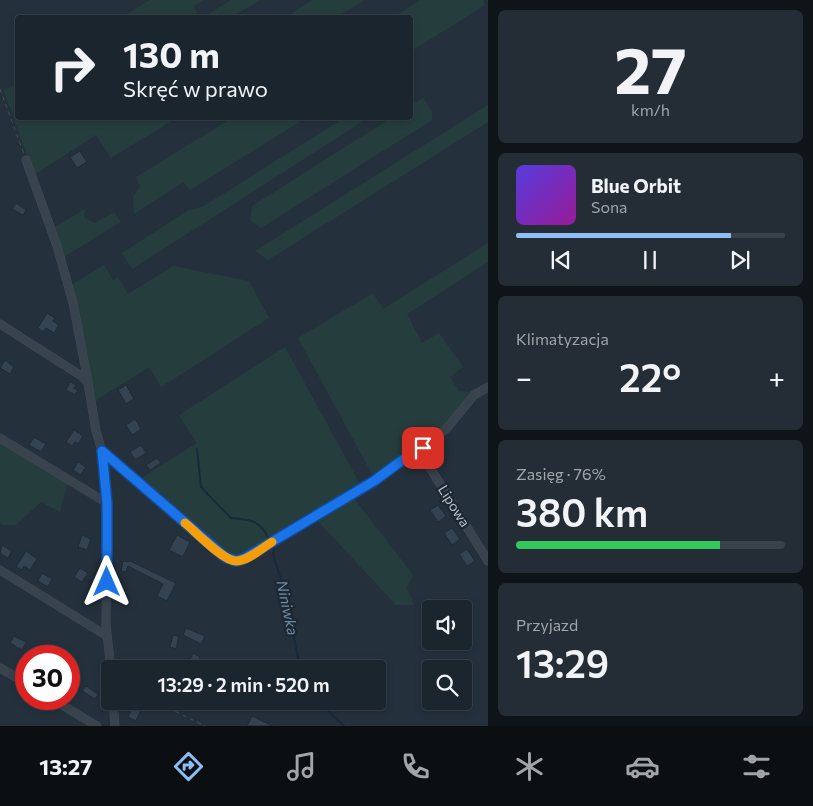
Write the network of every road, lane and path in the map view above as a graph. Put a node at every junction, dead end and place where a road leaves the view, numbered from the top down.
1 (0, 89) edge
2 (26, 160) joint
3 (0, 324) edge
4 (88, 383) junction
5 (488, 387) edge
6 (0, 438) edge
7 (419, 450) junction
8 (102, 451) junction
9 (107, 503) junction
10 (488, 561) edge
11 (0, 570) edge
12 (108, 636) junction
13 (109, 660) edge
14 (0, 668) edge
15 (15, 677) edge
16 (70, 710) edge
17 (114, 710) edge
18 (172, 710) edge
19 (97, 726) edge
20 (115, 726) edge
21 (205, 726) edge

1 - 2 path
2 - 4 street
3 - 4 street
4 - 8 street
5 - 7 street
6 - 9 street
7 - 8 street
7 - 10 street, Lipowa
8 - 9 street
9 - 12 street
11 - 12 street
12 - 13 street
14 - 15 street
16 - 19 street
17 - 20 street
18 - 21 path

